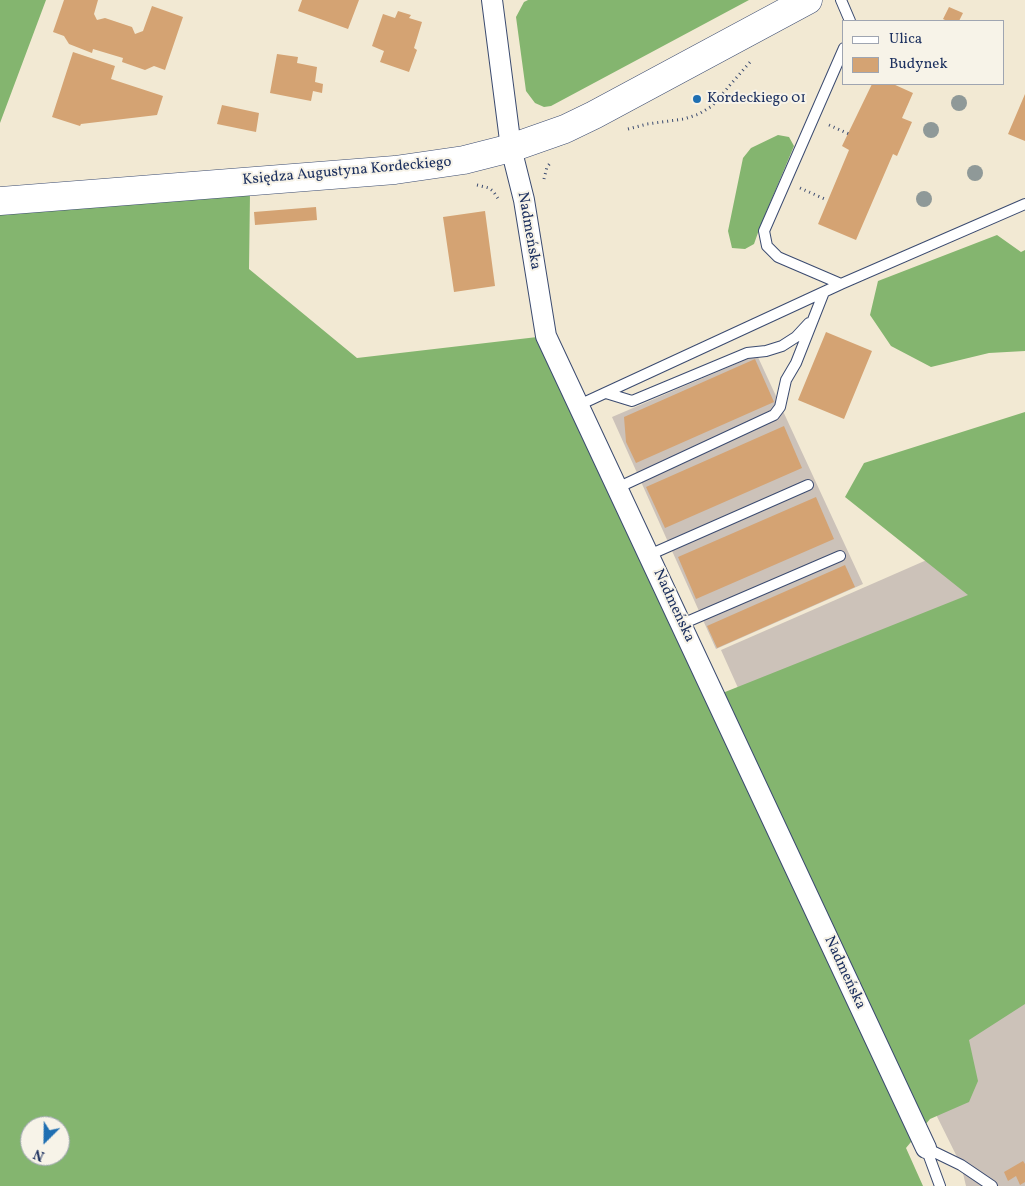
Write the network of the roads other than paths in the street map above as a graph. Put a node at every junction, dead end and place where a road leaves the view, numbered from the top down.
1 (492, 0) edge
2 (808, 0) edge
3 (841, 0) edge
4 (850, 20) edge
5 (842, 53) edge
6 (511, 148) junction
7 (0, 201) edge
8 (1025, 204) edge
9 (841, 284) junction
10 (824, 292) junction
11 (813, 319) junction
12 (606, 393) junction
13 (579, 405) junction
14 (808, 484) dead end
15 (618, 488) junction
16 (649, 554) junction
17 (840, 556) dead end
18 (682, 624) junction
19 (926, 1148) junction
20 (940, 1186) edge
21 (992, 1186) edge

1 - 6 street, Nadmeńska
2 - 6 street, Księdza Augustyna Kordeckiego
3 - 4 lane
5 - 9 lane
6 - 7 street, Księdza Augustyna Kordeckiego
6 - 13 street, Nadmeńska
8 - 9 lane
9 - 10 lane
10 - 11 lane
10 - 12 lane
11 - 12 lane
11 - 15 lane
12 - 13 lane
13 - 15 street, Nadmeńska
14 - 16 lane
15 - 16 street, Nadmeńska
16 - 18 street, Nadmeńska
17 - 18 lane
18 - 19 street, Nadmeńska
19 - 20 lane, Nadmeńska
19 - 21 lane

